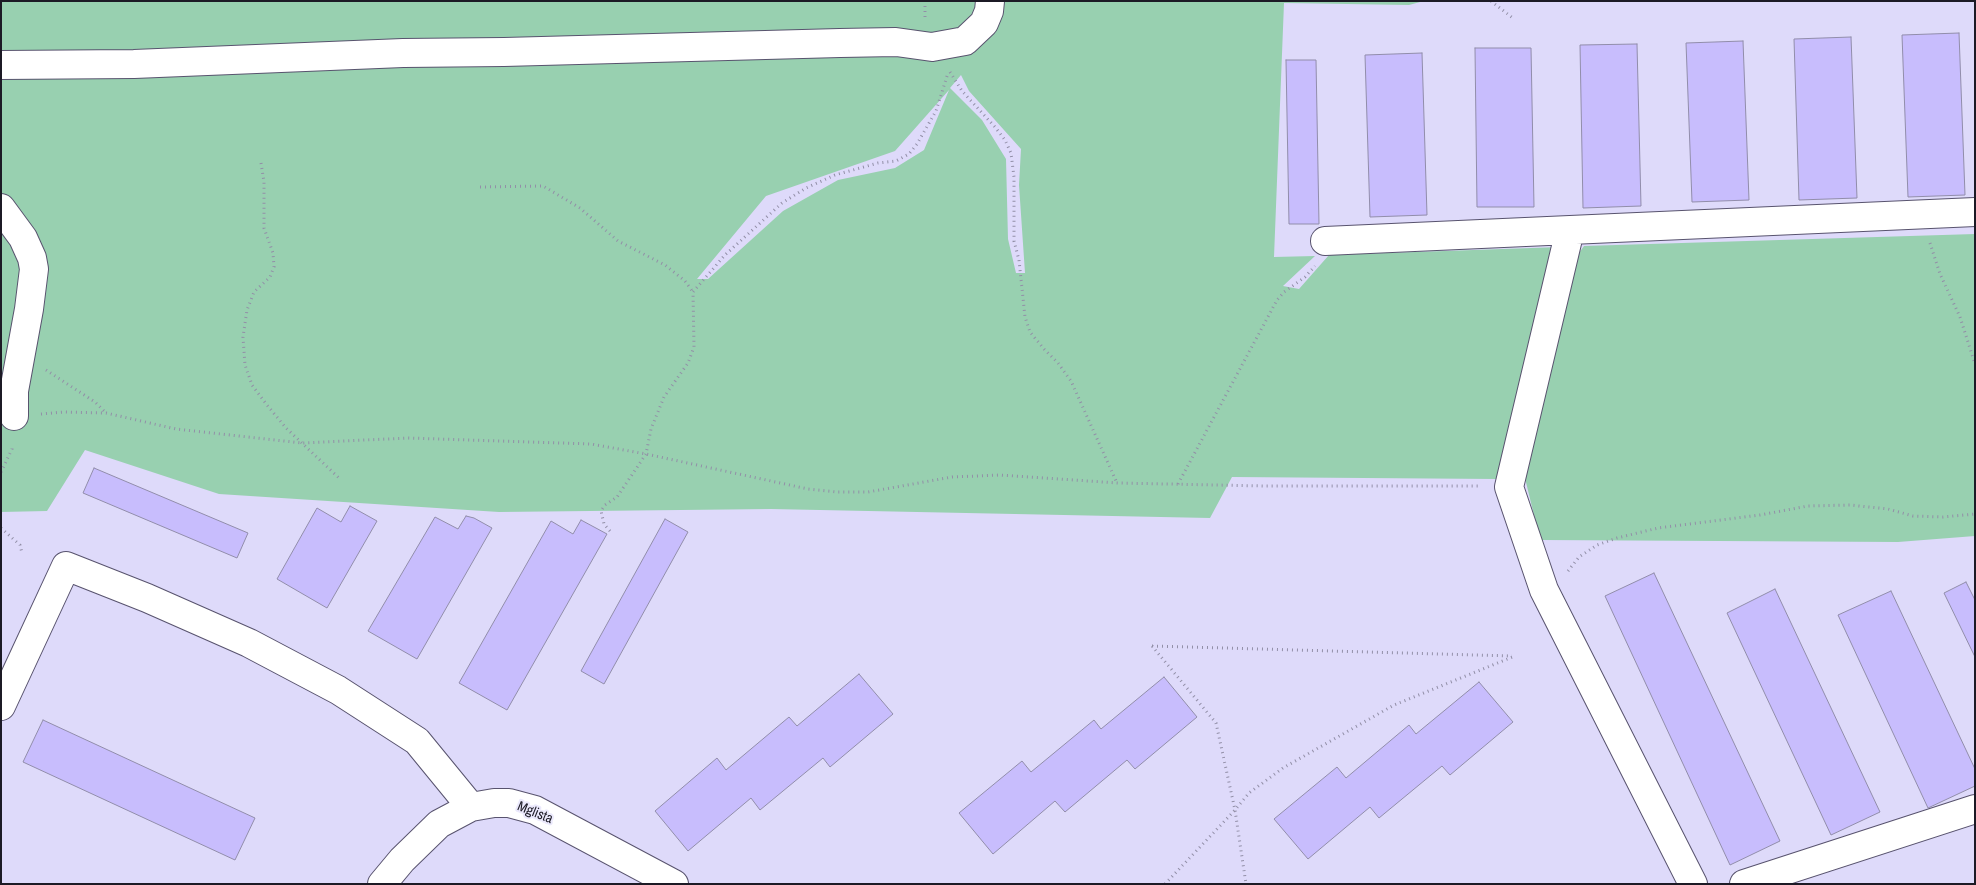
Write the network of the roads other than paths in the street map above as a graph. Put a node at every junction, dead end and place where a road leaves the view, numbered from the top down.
1 (990, 1) edge
2 (1, 65) edge
3 (1, 208) edge
4 (1975, 212) edge
5 (1570, 230) junction
6 (1326, 241) road end
7 (14, 416) road end
8 (1, 706) edge
9 (471, 807) junction
10 (1975, 809) edge
11 (382, 884) edge
12 (674, 884) edge
13 (1693, 884) edge
14 (1744, 884) edge

1 - 2 street
3 - 7 street
4 - 5 street
5 - 6 street
5 - 13 street
8 - 9 street
9 - 11 street, Mglista
9 - 12 street, Mglista
10 - 14 street

